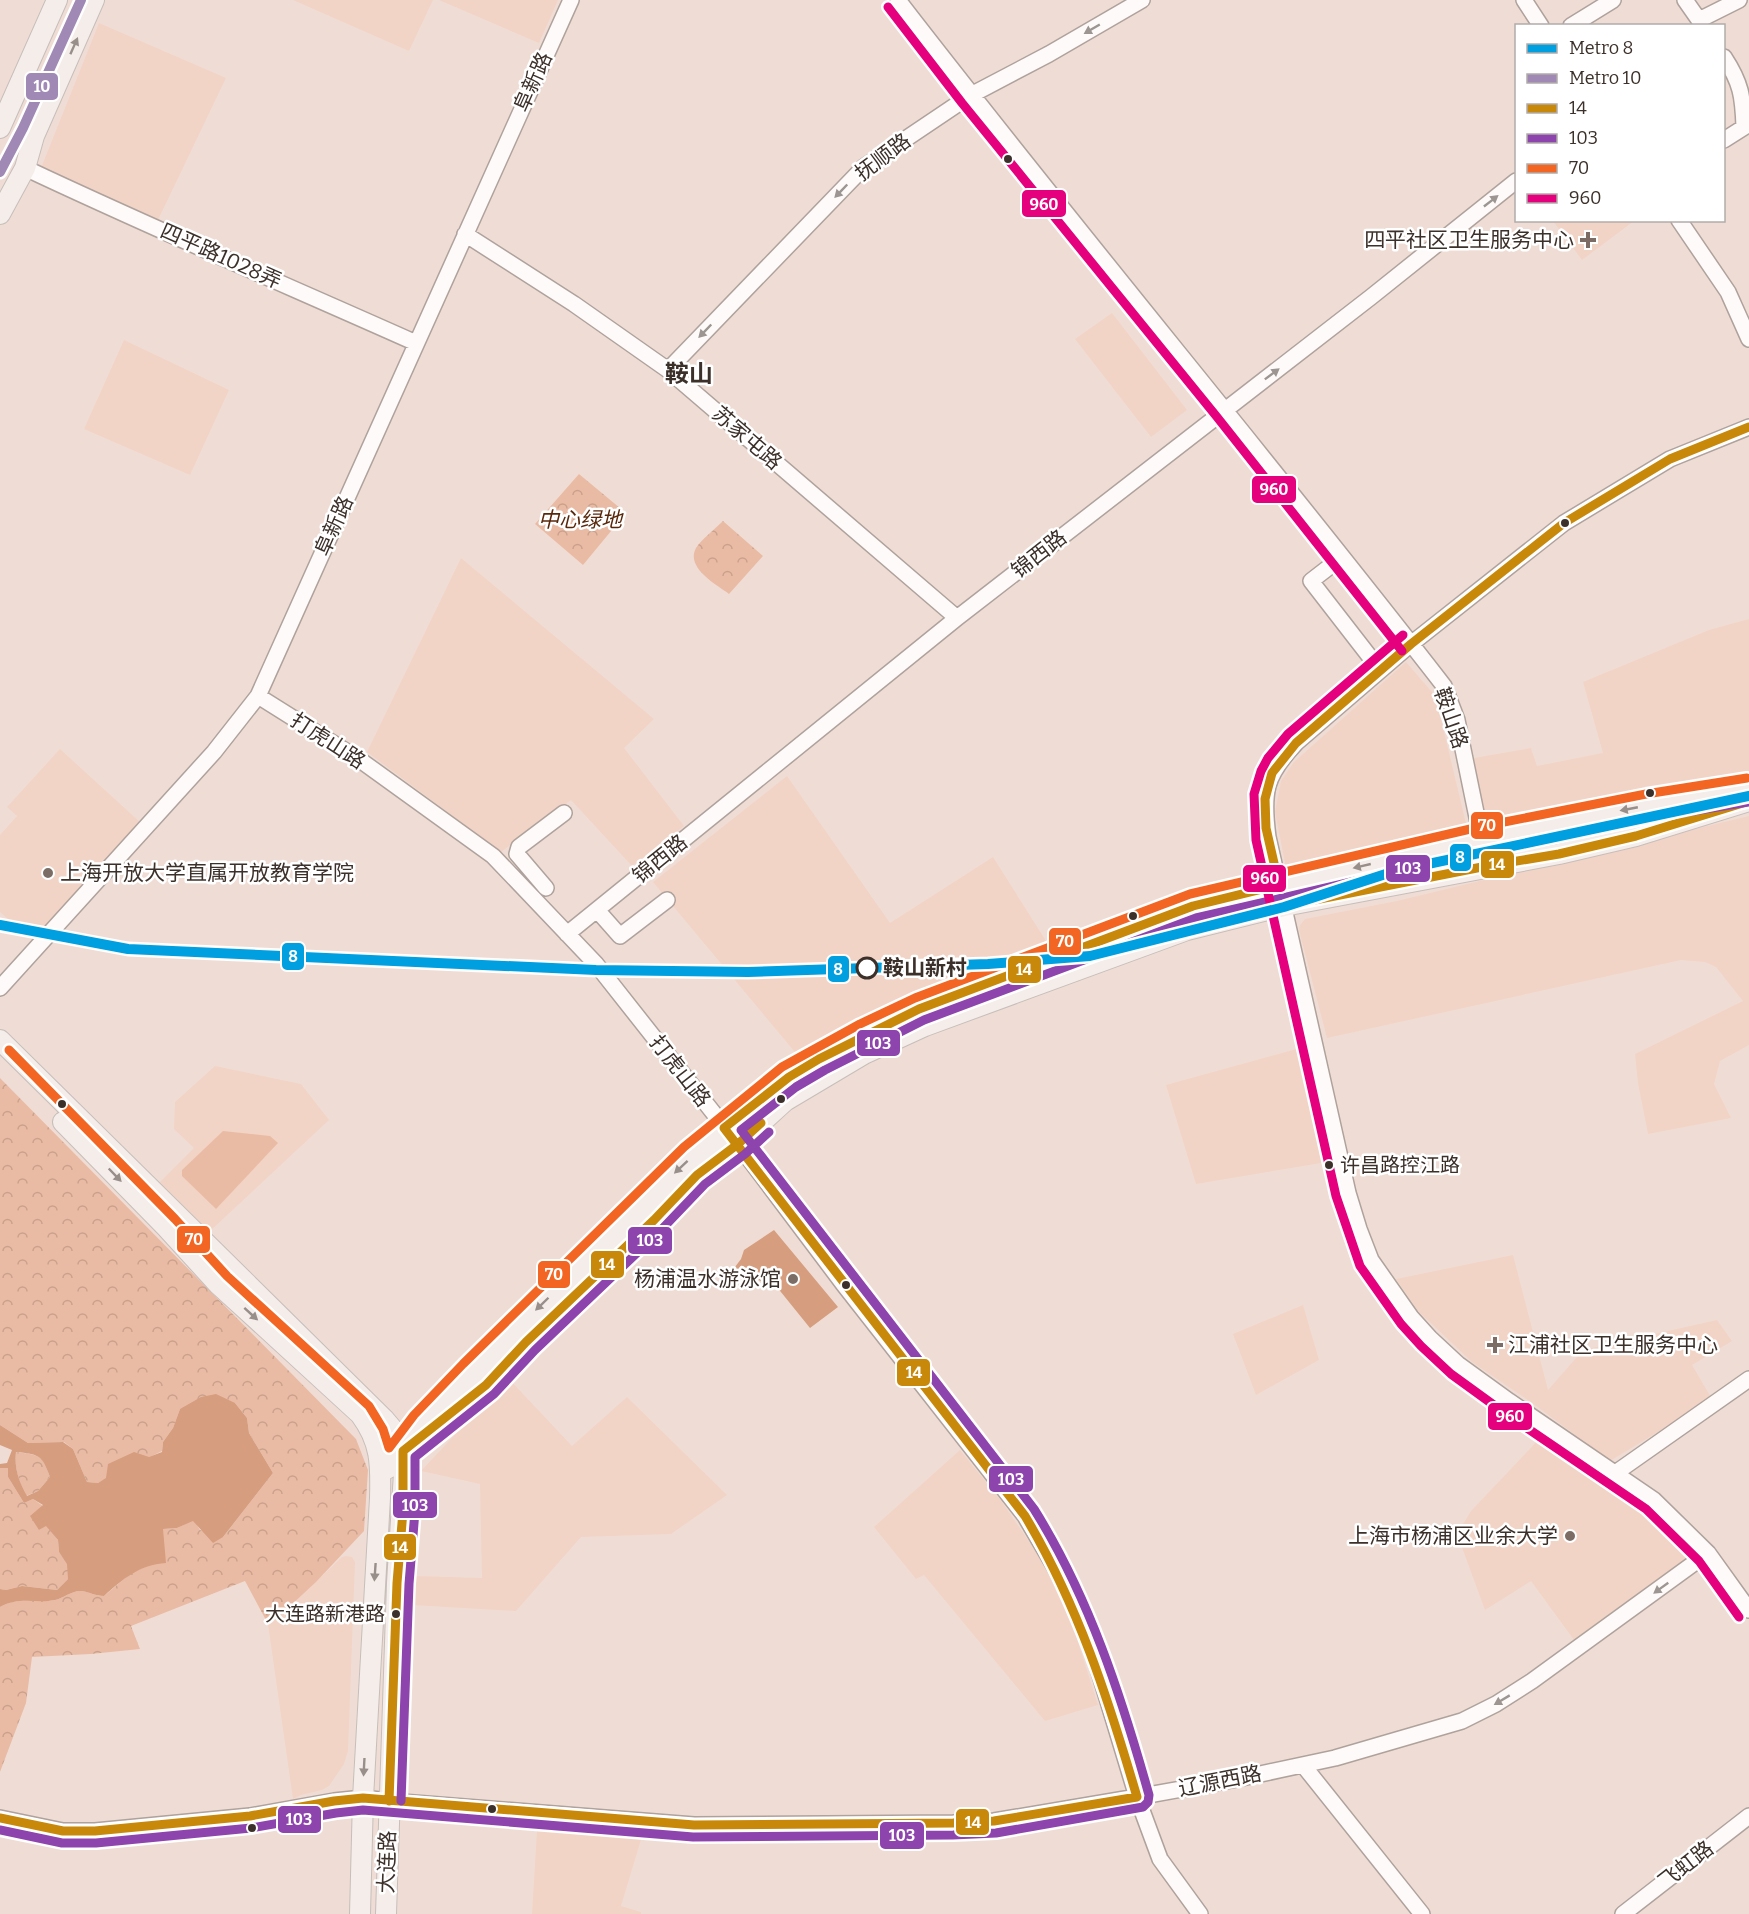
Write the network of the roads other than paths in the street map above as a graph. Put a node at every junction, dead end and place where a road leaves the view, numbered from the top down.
1 (57, 0) edge
2 (94, 0) edge
3 (571, 0) edge
4 (898, 0) edge
5 (1143, 0) edge
6 (1524, 0) edge
7 (1613, 0) edge
8 (1685, 0) edge
9 (1739, 0) edge
10 (1701, 23) edge
11 (1540, 24) edge
12 (1574, 24) edge
13 (1725, 58) edge
14 (971, 95) junction
15 (1747, 125) edge
16 (0, 128) edge
17 (34, 136) junction
18 (1725, 139) edge
19 (25, 168) junction
20 (1515, 183) edge
21 (0, 190) edge
22 (0, 214) edge
23 (1680, 222) edge
24 (465, 234) junction
25 (1749, 339) edge
26 (416, 343) junction
27 (668, 370) junction
28 (1226, 410) junction
29 (1749, 428) edge
30 (1342, 557) junction
31 (957, 618) junction
32 (1411, 644) junction
33 (1380, 670) junction
34 (258, 696) junction
35 (1748, 794) edge
36 (564, 813) dead end
37 (1480, 839) junction
38 (1487, 866) junction
39 (1279, 885) junction
40 (546, 888) dead end
41 (667, 900) dead end
42 (1284, 906) junction
43 (597, 910) junction
44 (567, 934) junction
45 (0, 988) edge
46 (0, 1040) edge
47 (0, 1058) edge
48 (724, 1128) junction
49 (738, 1144) junction
50 (1749, 1379) edge
51 (403, 1451) junction
52 (381, 1472) junction
53 (1614, 1474) junction
54 (1708, 1553) junction
55 (1749, 1610) edge
56 (1304, 1765) junction
57 (1137, 1797) junction
58 (363, 1798) junction
59 (389, 1802) junction
60 (1749, 1816) edge
61 (0, 1818) edge
62 (360, 1914) edge
63 (386, 1914) edge
64 (1200, 1914) edge
65 (1422, 1914) edge
66 (1623, 1914) edge

1 - 16 main road
17 -> 2 main road
3 - 24 street, 阜新路
4 - 14 street, 鞍山路
5 -> 14 street, 抚顺路
6 - 11 street
7 - 12 street
8 - 10 street
9 - 10 street
13 - 15 street
14 -> 27 street, 抚顺路
14 - 28 street, 鞍山路
15 - 18 street
17 - 19 main road
17 - 21 main road
19 - 22 main road
19 - 26 street, 四平路1028弄
28 -> 20 street, 锦西路
23 - 25 street
24 - 26 street, 阜新路
24 - 27 street, 苏家屯路
26 - 34 street, 阜新路
27 - 31 street, 苏家屯路
28 - 30 street, 鞍山路
28 - 31 street, 锦西路
29 - 32 street
30 - 32 street, 鞍山路
30 - 33 street
31 - 43 street, 锦西路
32 - 33 street
32 - 37 street, 鞍山路
33 - 39 street
34 - 44 street, 打虎山路
34 - 45 street, 阜新路
35 -> 37 main road
35 - 38 main road
36 - 40 street
37 - 38 street, 鞍山路
37 -> 39 main road
38 - 42 main road
39 - 42 street
39 - 48 main road
41 - 43 street
42 - 49 main road
42 - 53 street
43 - 44 street, 锦西路
44 - 48 street, 打虎山路
46 - 51 main road, 大连路
47 -> 52 main road, 大连路
48 - 49 street, 打虎山路
48 -> 51 main road
49 - 51 main road
49 - 57 street, 打虎山路
50 - 53 street
51 - 52 main road
51 - 59 main road, 大连路
52 -> 58 main road, 大连路
53 - 54 street
54 - 55 street
54 -> 56 street, 辽源西路
56 - 57 street, 辽源西路
56 - 65 street
57 - 59 street, 辽源西路
57 - 64 street, 打虎山路
58 - 59 street, 辽源西路
58 - 61 street, 辽源西路
58 - 62 main road, 大连路
59 - 63 main road, 大连路
60 - 66 street, 飞虹路

